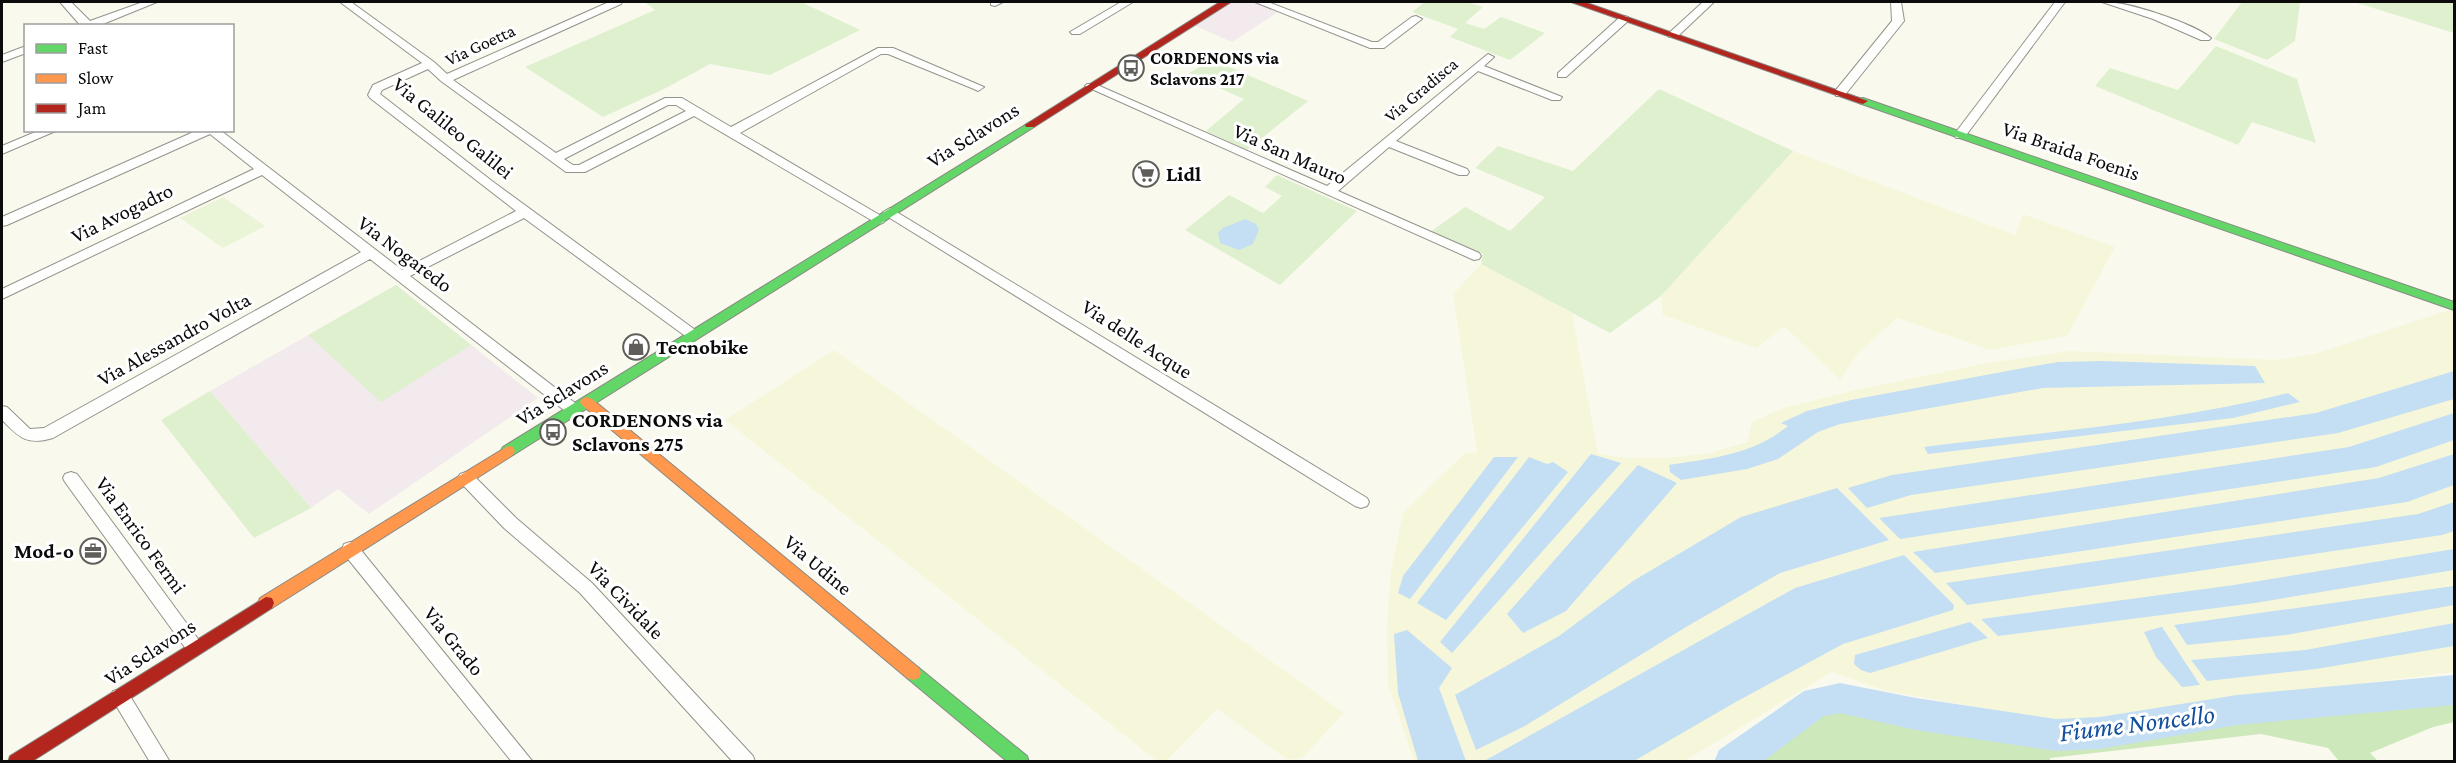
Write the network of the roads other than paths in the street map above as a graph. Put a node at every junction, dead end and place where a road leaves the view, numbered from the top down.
1 (65, 2) edge
2 (152, 2) edge
3 (345, 2) edge
4 (617, 2) edge
5 (1128, 2) edge
6 (1226, 2) edge
7 (1260, 2) edge
8 (1576, 2) edge
9 (1709, 2) edge
10 (1896, 2) edge
11 (2060, 2) edge
12 (2107, 2) edge
13 (1416, 19) dead end
14 (1624, 19) junction
15 (87, 24) edge
16 (91, 24) edge
17 (1076, 32) dead end
18 (1673, 36) junction
19 (2205, 38) dead end
20 (24, 50) edge
21 (1488, 57) dead end
22 (2, 59) edge
23 (429, 64) junction
24 (1477, 67) junction
25 (1562, 75) dead end
26 (446, 79) junction
27 (1091, 86) junction
28 (978, 87) dead end
29 (1840, 93) junction
30 (1556, 97) dead end
31 (694, 111) junction
32 (47, 132) edge
33 (206, 132) edge
34 (214, 132) edge
35 (730, 133) junction
36 (1960, 135) junction
37 (1387, 142) junction
38 (2, 150) edge
39 (555, 158) junction
40 (261, 170) junction
41 (1463, 172) dead end
42 (1328, 192) junction
43 (525, 212) junction
44 (884, 216) junction
45 (2, 222) edge
46 (369, 254) junction
47 (1474, 256) dead end
48 (400, 276) junction
49 (2, 294) edge
50 (2454, 306) edge
51 (693, 335) junction
52 (588, 402) junction
53 (574, 410) junction
54 (2, 411) edge
55 (71, 478) dead end
56 (466, 478) junction
57 (1361, 502) dead end
58 (350, 549) junction
59 (195, 648) junction
60 (120, 697) junction
61 (16, 762) edge
62 (161, 762) edge
63 (524, 762) edge
64 (746, 762) edge
65 (1021, 762) edge

1 - 15 street
2 - 16 street
3 - 23 street, Via Galileo Galilei
4 - 26 street, Via Goetta
5 - 17 street
6 - 27 street, Via Sclavons
7 - 13 street
8 - 14 street, Via Braida Foenis
9 - 18 street
10 - 29 street
11 - 36 street
12 - 19 street
14 - 18 street, Via Braida Foenis
14 - 25 street
18 - 29 street, Via Braida Foenis
20 - 22 street
21 - 24 street, Via Gradisca
23 - 26 street, Via Galileo Galilei
23 - 43 street, Via Galileo Galilei
24 - 30 street, Via Gradisca
24 - 37 street, Via Gradisca
26 - 39 street, Via Goetta
27 - 42 street, Via San Mauro
27 - 44 street, Via Sclavons
28 - 35 street
29 - 36 street, Via Braida Foenis
31 - 35 street
31 - 39 street
31 - 39 street, Via Goetta
32 - 38 street
33 - 45 street
34 - 40 street, Via Nogaredo
35 - 44 street
36 - 50 street, Via Braida Foenis
37 - 41 street, Via Gradisca
37 - 42 street, Via Gradisca
40 - 46 street, Via Nogaredo
40 - 49 street, Via Avogadro
42 - 47 street, Via San Mauro
43 - 48 street
43 - 51 street, Via Galileo Galilei
44 - 51 street, Via Sclavons
44 - 57 street, Via delle Acque
46 - 48 street, Via Nogaredo
46 - 54 street, Via Alessandro Volta
48 - 53 street, Via Nogaredo
51 - 52 street, Via Sclavons
52 - 53 street, Via Sclavons
52 - 65 street, Via Udine
53 - 56 street, Via Sclavons
55 - 59 street, Via Enrico Fermi
56 - 58 street, Via Sclavons
56 - 64 street, Via Cividale
58 - 59 street, Via Sclavons
58 - 63 street, Via Grado
59 - 60 street, Via Sclavons
60 - 61 street, Via Sclavons
60 - 62 street

